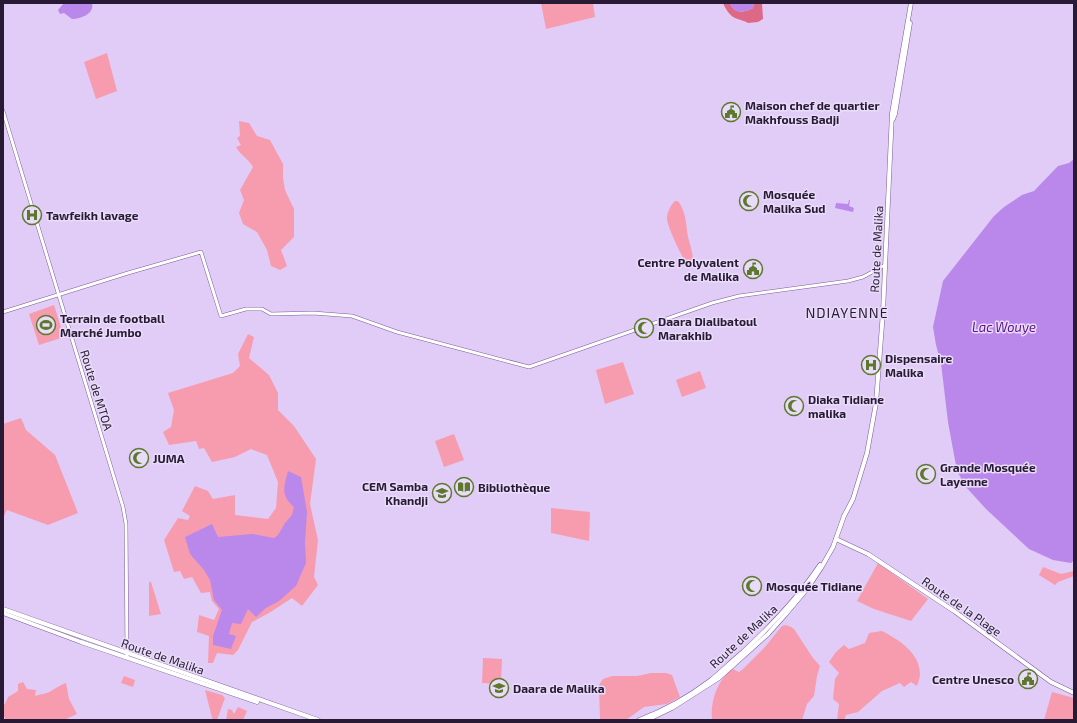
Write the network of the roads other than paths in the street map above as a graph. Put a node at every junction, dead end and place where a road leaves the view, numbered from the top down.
1 (913, 3) edge
2 (3, 111) edge
3 (885, 265) junction
4 (58, 296) junction
5 (3, 312) edge
6 (836, 539) junction
7 (3, 609) edge
8 (3, 613) edge
9 (127, 656) junction
10 (1074, 693) edge
11 (310, 720) edge
12 (318, 720) edge
13 (638, 720) edge
14 (647, 720) edge

1 - 3 main road, Route de Malika
2 - 4 street, Route de MTOA
3 - 4 street
3 - 6 main road, Route de Malika
4 - 5 street
4 - 9 street, Route de MTOA
6 - 10 main road, Route de la Plage
6 - 13 main road, Route de Malika
6 - 14 main road, Route de Malika
7 - 9 main road, Route de Malika
8 - 9 main road, Route de Malika
9 - 11 main road, Route de Malika
9 - 12 main road, Route de Malika

